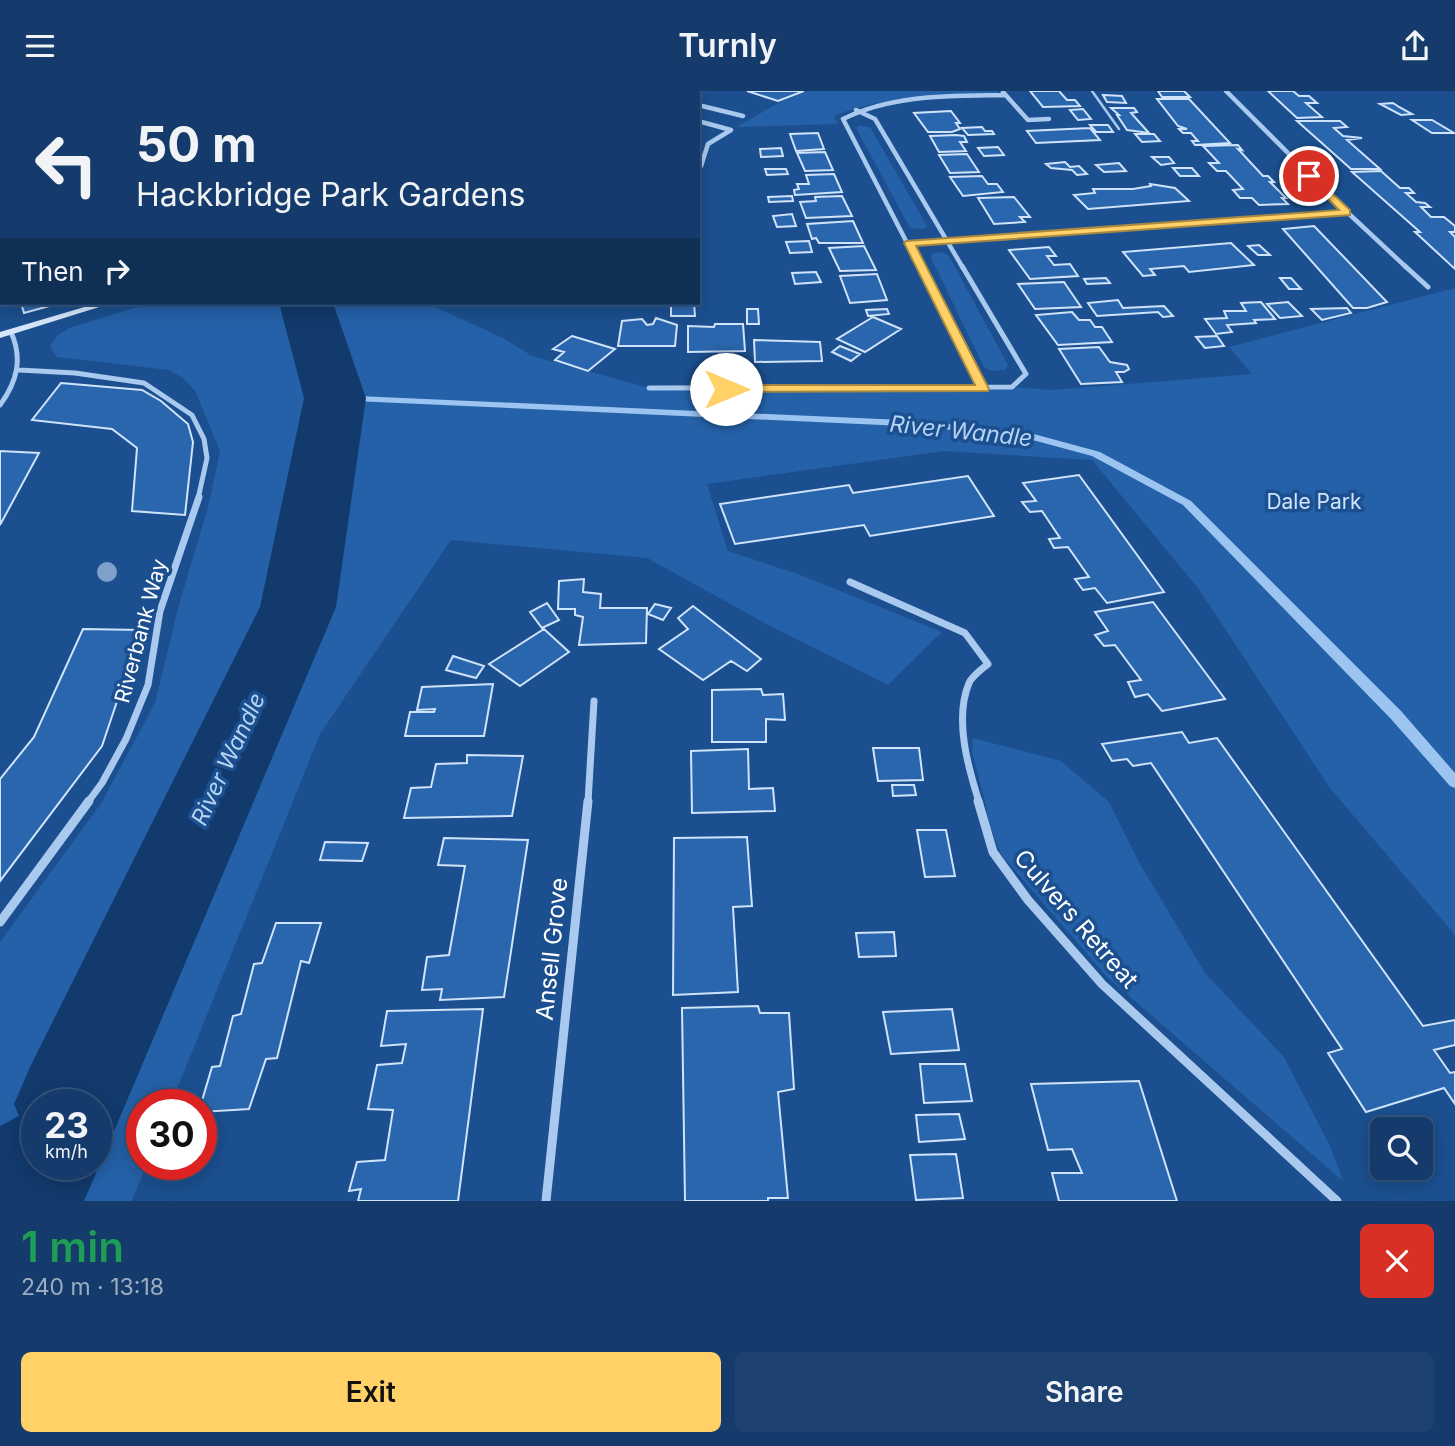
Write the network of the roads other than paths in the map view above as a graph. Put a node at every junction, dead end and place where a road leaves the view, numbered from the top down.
1 (1093, 91) edge
2 (1226, 91) edge
3 (1004, 93) edge
4 (700, 105) edge
5 (856, 110) junction
6 (743, 116) dead end
7 (1049, 119) dead end
8 (700, 122) edge
9 (1119, 129) dead end
10 (701, 166) dead end
11 (1347, 212) junction
12 (946, 241) junction
13 (909, 243) junction
14 (1428, 287) dead end
15 (97, 305) edge
16 (6, 334) edge
17 (19, 370) junction
18 (649, 388) dead end
19 (983, 389) junction
20 (0, 405) edge
21 (850, 582) dead end
22 (594, 701) dead end
23 (0, 922) edge
24 (546, 1201) edge
25 (1337, 1201) edge

1 - 9 lane
2 - 11 street
3 - 5 street
3 - 7 street
4 - 6 street
5 - 12 street
5 - 13 street
8 - 10 street
11 - 12 street
11 - 14 street
12 - 13 street
12 - 19 street
13 - 19 street
15 - 16 main road
16 - 17 street
17 - 20 street
17 - 23 street, Riverbank Way
18 - 19 street
21 - 25 street, Culvers Retreat
22 - 24 street, Ansell Grove

